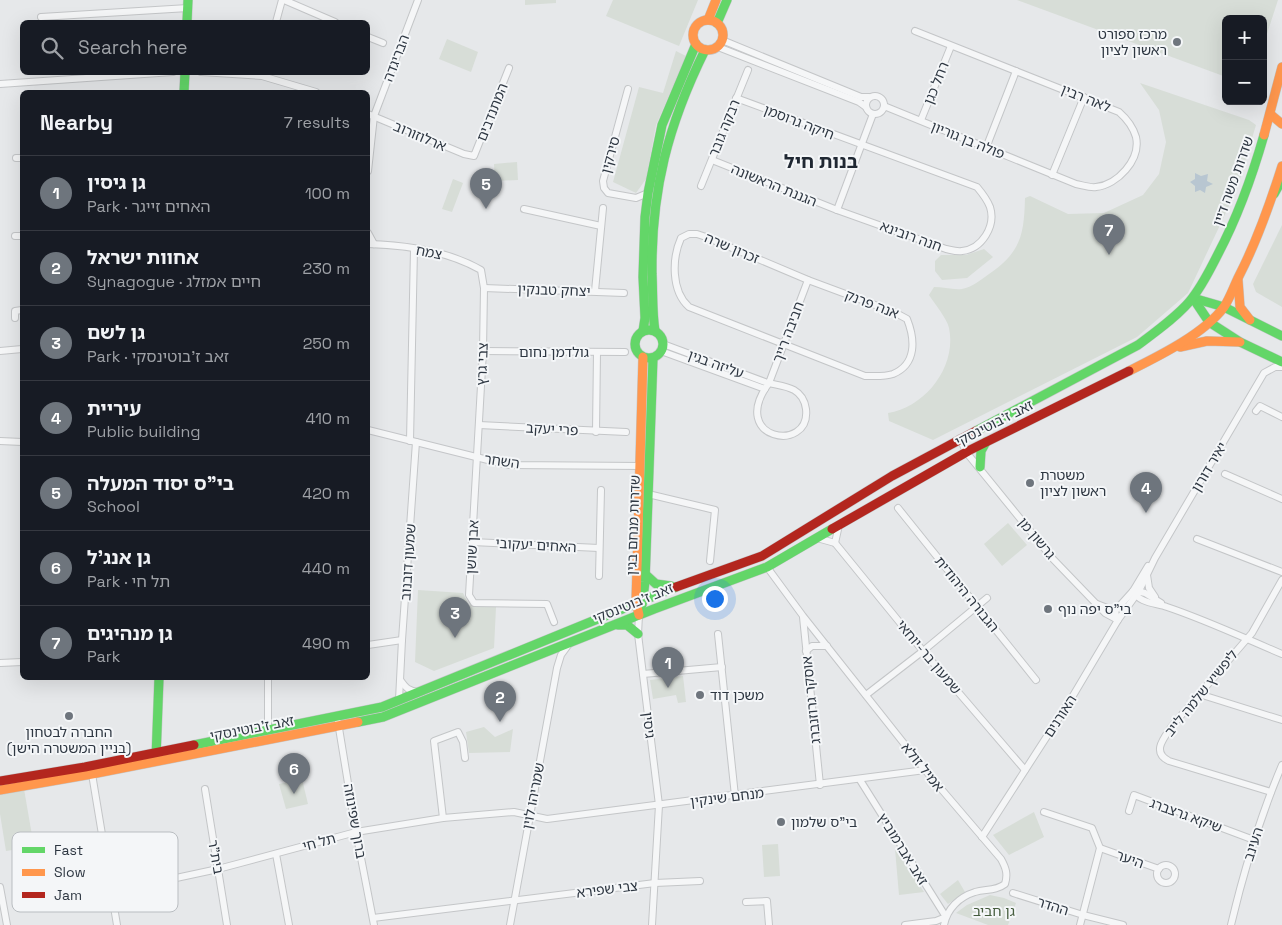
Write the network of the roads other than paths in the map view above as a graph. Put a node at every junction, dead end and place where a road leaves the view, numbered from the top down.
1 (283, 0) edge
2 (418, 0) edge
3 (716, 0) edge
4 (726, 0) edge
5 (188, 4) edge
6 (41, 17) dead end
7 (188, 20) edge
8 (277, 20) edge
9 (330, 20) edge
10 (713, 22) junction
11 (915, 32) dead end
12 (370, 38) edge
13 (383, 44) dead end
14 (696, 44) junction
15 (720, 44) junction
16 (951, 46) junction
17 (705, 50) junction
18 (1282, 67) edge
19 (510, 68) dead end
20 (748, 70) dead end
21 (1016, 71) junction
22 (130, 75) edge
23 (185, 75) edge
24 (265, 75) edge
25 (0, 84) edge
26 (184, 90) edge
27 (310, 90) edge
28 (628, 90) dead end
29 (869, 97) junction
30 (736, 98) junction
31 (1084, 98) junction
32 (884, 106) junction
33 (866, 107) junction
34 (1282, 112) edge
35 (873, 114) junction
36 (1270, 114) junction
37 (370, 115) edge
38 (921, 120) junction
39 (1282, 124) edge
40 (861, 145) junction
41 (986, 148) junction
42 (474, 156) joint
43 (712, 160) junction
44 (1282, 166) edge
45 (1052, 174) junction
46 (1282, 180) edge
47 (701, 186) dead end
48 (648, 193) junction
49 (1274, 194) junction
50 (636, 198) junction
51 (646, 206) junction
52 (603, 208) dead end
53 (524, 209) dead end
54 (837, 210) junction
55 (601, 226) junction
56 (371, 244) edge
57 (414, 249) junction
58 (480, 270) joint
59 (1238, 277) junction
60 (596, 280) junction
61 (808, 280) junction
62 (484, 288) junction
63 (585, 291) junction
64 (595, 292) junction
65 (624, 293) dead end
66 (1193, 298) junction
67 (1224, 307) junction
68 (20, 310) edge
69 (15, 318) dead end
70 (1250, 320) junction
71 (1208, 322) junction
72 (643, 331) junction
73 (654, 331) junction
74 (1282, 336) edge
75 (1240, 342) junction
76 (784, 344) junction
77 (662, 347) junction
78 (20, 349) edge
79 (1172, 350) junction
80 (0, 351) edge
81 (483, 352) junction
82 (597, 352) junction
83 (625, 352) dead end
84 (643, 357) junction
85 (653, 358) junction
86 (1282, 362) edge
87 (1282, 367) edge
88 (767, 386) junction
89 (1256, 411) dead end
90 (1282, 417) edge
91 (479, 425) junction
92 (370, 431) edge
93 (596, 432) junction
94 (626, 432) dead end
95 (960, 438) junction
96 (0, 441) edge
97 (20, 442) edge
98 (413, 442) junction
99 (986, 442) junction
100 (968, 451) junction
101 (478, 458) junction
102 (641, 466) junction
103 (981, 468) junction
104 (1225, 474) dead end
105 (601, 490) dead end
106 (648, 494) junction
107 (1282, 499) edge
108 (898, 508) dead end
109 (839, 525) junction
110 (817, 538) junction
111 (1197, 539) dead end
112 (472, 542) junction
113 (835, 543) junction
114 (599, 548) junction
115 (710, 561) dead end
116 (1153, 562) junction
117 (767, 567) junction
118 (1282, 572) edge
119 (645, 574) junction
120 (1147, 575) junction
121 (599, 576) dead end
122 (1282, 580) edge
123 (684, 584) junction
124 (1136, 593) junction
125 (987, 598) dead end
126 (640, 600) junction
127 (1157, 600) junction
128 (1096, 603) junction
129 (977, 606) junction
130 (1166, 607) junction
131 (1114, 611) junction
132 (639, 615) junction
133 (803, 616) junction
134 (1118, 620) junction
135 (554, 622) dead end
136 (615, 625) junction
137 (638, 634) junction
138 (718, 634) dead end
139 (1246, 639) junction
140 (402, 640) junction
141 (540, 642) junction
142 (569, 644) junction
143 (370, 645) edge
144 (826, 646) junction
145 (552, 650) junction
146 (806, 651) junction
147 (923, 651) junction
148 (1282, 654) edge
149 (20, 662) edge
150 (0, 664) edge
151 (722, 667) junction
152 (557, 668) junction
153 (643, 674) junction
154 (159, 680) edge
155 (268, 680) edge
156 (1036, 680) dead end
157 (401, 681) junction
158 (419, 692) junction
159 (1199, 694) junction
160 (866, 695) junction
161 (399, 700) junction
162 (338, 720) junction
163 (1282, 720) edge
164 (268, 729) junction
165 (156, 756) junction
166 (465, 758) dead end
167 (1282, 765) edge
168 (925, 770) junction
169 (1025, 770) junction
170 (92, 774) junction
171 (860, 780) junction
172 (0, 781) edge
173 (820, 785) junction
174 (0, 790) edge
175 (204, 790) dead end
176 (1270, 792) junction
177 (734, 796) junction
178 (659, 805) junction
179 (1130, 811) dead end
180 (1044, 812) dead end
181 (530, 815) junction
182 (443, 818) junction
183 (101, 832) edge
184 (356, 832) junction
185 (982, 837) junction
186 (1254, 840) junction
187 (1100, 848) junction
188 (276, 854) junction
189 (1159, 869) dead end
190 (218, 870) junction
191 (178, 878) edge
192 (700, 881) dead end
193 (655, 883) junction
194 (0, 887) edge
195 (1013, 893) dead end
196 (514, 901) junction
197 (746, 902) dead end
198 (114, 912) edge
199 (3, 914) edge
200 (1083, 915) junction
201 (946, 917) junction
202 (373, 921) edge
203 (7, 925) edge
204 (116, 925) edge
205 (227, 925) edge
206 (289, 925) edge
207 (510, 925) edge
208 (652, 925) edge
209 (769, 925) edge
210 (905, 925) edge
211 (944, 925) edge
212 (1080, 925) edge
213 (1122, 925) edge
214 (1231, 925) edge

1 - 8 street
1 - 9 street
2 - 37 street, הבריגדה
3 - 10 main road
4 - 10 main road
5 - 6 street
5 - 7 main road
10 - 14 main road
10 - 15 main road
11 - 16 street, לאה רבין
12 - 13 street
14 - 17 main road
14 - 48 main road
15 - 17 main road
15 - 29 street
15 - 33 street
16 - 21 street, לאה רבין
16 - 38 street, רחל כגן
17 - 73 main road
18 - 36 main road, שדרות משה דיין
19 - 42 street, המתנדבים
20 - 30 street, רבקה גובר
21 - 31 street, לאה רבין
21 - 41 street
22 - 25 street
23 - 26 main road
24 - 27 street
28 - 50 street, סירקין
29 - 32 street
29 - 33 street
30 - 40 street, חיקה גרוסמן
30 - 43 street, רבקה גובר
31 - 45 street
31 - 45 street, לאה רבין
32 - 35 street
32 - 38 street, פולה בן גוריון
33 - 35 street
34 - 36 main road
35 - 40 street
36 - 39 main road
36 - 66 main road, שדרות משה דיין
37 - 42 street, ארלוזורוב
38 - 41 street, פולה בן גוריון
40 - 54 street
40 - 54 street, חנה רובינא
41 - 45 street, פולה בן גוריון
43 - 47 street, רבקה גובר
43 - 54 street, הגננת הראשונה
44 - 49 main road
46 - 49 main road
48 - 50 street
48 - 51 main road
49 - 59 main road
50 - 51 street, סירקין
51 - 72 main road
52 - 55 street
53 - 55 street
55 - 60 street
56 - 57 street, צמח
57 - 58 street, צמח
57 - 98 street, שמעון דובנוב
58 - 62 street, צבי גרץ
59 - 67 main road
59 - 70 main road
60 - 63 street
60 - 64 street
61 - 76 street, חביבה רייך
61 - 76 street, אנה פרנק
61 - 76 street, זכרון שרה
62 - 63 street, יצחק טבנקין
62 - 81 street, צבי גרץ
63 - 64 street, יצחק טבנקין
64 - 65 street, יצחק טבנקין
66 - 67 main road
66 - 71 main road
66 - 95 main road, זאב ז'בוטינסקי
67 - 70 main road
67 - 71 main road, זאב ז'בוטינסקי
68 - 69 street
70 - 74 main road
71 - 75 main road
71 - 79 main road, זאב ז'בוטינסקי
72 - 73 main road
72 - 84 main road
73 - 77 main road
75 - 79 main road
75 - 86 main road
76 - 88 street, חביבה רייך
77 - 85 main road
77 - 88 street, עליזה בגין
78 - 80 street
79 - 99 main road, זאב ז'בוטינסקי
81 - 82 street, גולדמן נחום
81 - 91 street, צבי גרץ
82 - 83 street, גולדמן נחום
82 - 93 street
84 - 85 main road
84 - 102 main road, שדרות מנחם בגין
85 - 106 main road, שדרות מנחם בגין
87 - 116 street, יאיר דורון
88 - 88 street, עליזה בגין
89 - 90 street
91 - 93 street, פרי יעקב
91 - 101 street, צבי גרץ
92 - 98 street, השחר
93 - 94 street, פרי יעקב
95 - 100 street, גרשון מן
95 - 123 main road, זאב ז'בוטינסקי
96 - 97 street
98 - 101 street, השחר
98 - 140 street, שמעון דובנוב
99 - 100 main road, זאב ז'בוטינסקי
99 - 103 main road
100 - 103 street, גרשון מן
100 - 109 main road, זאב ז'בוטינסקי
101 - 102 street, השחר
101 - 112 street, אבן שושן
102 - 126 main road, שדרות מנחם בגין
103 - 128 street, גרשון מן
104 - 107 street
105 - 114 street
106 - 115 street
106 - 119 main road, שדרות מנחם בגין
108 - 129 street, הגבורה היהודית
109 - 110 main road, זאב ז'בוטינסקי
109 - 113 street
110 - 113 street
110 - 117 main road, זאב ז'בוטינסקי
111 - 118 street
112 - 114 street, האחים יעקובי
112 - 135 street, אבן שושן
113 - 147 street, שמעון בר-יוחאי
114 - 121 street
116 - 120 street, יאיר דורון
116 - 124 street, יאיר דורון
117 - 132 main road, זאב ז'בוטינסקי
117 - 133 street, אמיל זולא
119 - 123 main road
119 - 126 main road, שדרות מנחם בגין
120 - 124 street, יאיר דורון
120 - 127 street
122 - 139 street, ליפשיץ שלמה לייב
123 - 126 main road, זאב ז'בוטינסקי
124 - 127 street
124 - 130 street
124 - 131 street
124 - 134 street, האורנים
125 - 129 street
126 - 132 main road, שדרות מנחם בגין
126 - 141 main road, זאב ז'בוטינסקי
127 - 130 street
128 - 131 street, גרשון מן
128 - 134 street, גרשון מן
129 - 147 street
129 - 156 street, הגבורה היהודית
130 - 139 street
131 - 134 street
132 - 136 main road, זאב ז'בוטינסקי
132 - 137 street, גיסין
133 - 144 street, אמיל זולא
133 - 146 street, אוסקר גרוזנברג
134 - 169 street, האורנים
136 - 137 main road
136 - 142 main road, זאב ז'בוטינסקי
137 - 153 street, גיסין
138 - 151 street
139 - 148 street
139 - 159 street, ליפשיץ שלמה לייב
140 - 143 street
140 - 157 street, שמעון דובנוב
141 - 145 street
141 - 158 main road, זאב ז'בוטינסקי
142 - 145 main road, זאב ז'בוטינסקי
142 - 152 street, שמריהו לוין
144 - 146 street
144 - 160 street, אמיל זולא
145 - 152 street, שמריהו לוין
145 - 162 main road, זאב ז'בוטינסקי
146 - 173 street, אוסקר גרוזנברג
147 - 160 street
147 - 169 street, שמעון בר-יוחאי
149 - 150 street
151 - 153 street
151 - 177 street
152 - 181 street, שמריהו לוין
153 - 178 street, גיסין
154 - 165 main road
155 - 164 street
157 - 158 street
157 - 161 street, שמעון דובנוב
158 - 161 main road, זאב ז'בוטינסקי
159 - 163 street
159 - 176 street, ליפשיץ שלמה לייב
160 - 168 street, אמיל זולא
161 - 162 main road, זאב ז'בוטינסקי
162 - 164 main road, זאב ז'בוטינסקי
162 - 165 main road, זאב ז'בוטינסקי
162 - 184 street, ברוך שפינוזה
164 - 165 main road, זאב ז'בוטינסקי
165 - 170 main road, זאב ז'בוטינסקי
165 - 172 main road, זאב ז'בוטינסקי
166 - 182 street
167 - 176 street, העינב
168 - 171 street, מנחם שינקין
168 - 185 street, אמיל זולא
169 - 185 street, האורנים
170 - 174 main road, זאב ז'בוטינסקי
170 - 183 street
171 - 173 street, מנחם שינקין
171 - 201 street, זאב אברמוביץ
173 - 177 street, מנחם שינקין
175 - 190 street, בית"ר
176 - 186 street, העינב
177 - 178 street, מנחם שינקין
178 - 181 street, מנחם שינקין
178 - 193 street, גיסין
179 - 186 street, שיקא גרצברג
180 - 187 street
181 - 182 street, תל חי
181 - 196 street, שמריהו לוין
182 - 184 street, תל חי
184 - 188 street, תל חי
184 - 202 street, ברוך שפינוזה
185 - 201 street, אמיל זולא
186 - 214 street, העינב
187 - 189 street, היער
187 - 200 street
188 - 190 street, תל חי
188 - 206 street
190 - 191 street, תל חי
190 - 205 street, בית"ר
192 - 193 street, צבי שפירא
193 - 196 street, צבי שפירא
193 - 208 street, גיסין
194 - 199 street
195 - 200 street, ההדר
196 - 202 street, צבי שפירא
196 - 207 street, שמריהו לוין
197 - 209 street
198 - 204 street
199 - 203 street
200 - 212 street
200 - 213 street, ההדר
201 - 210 street
201 - 211 street

